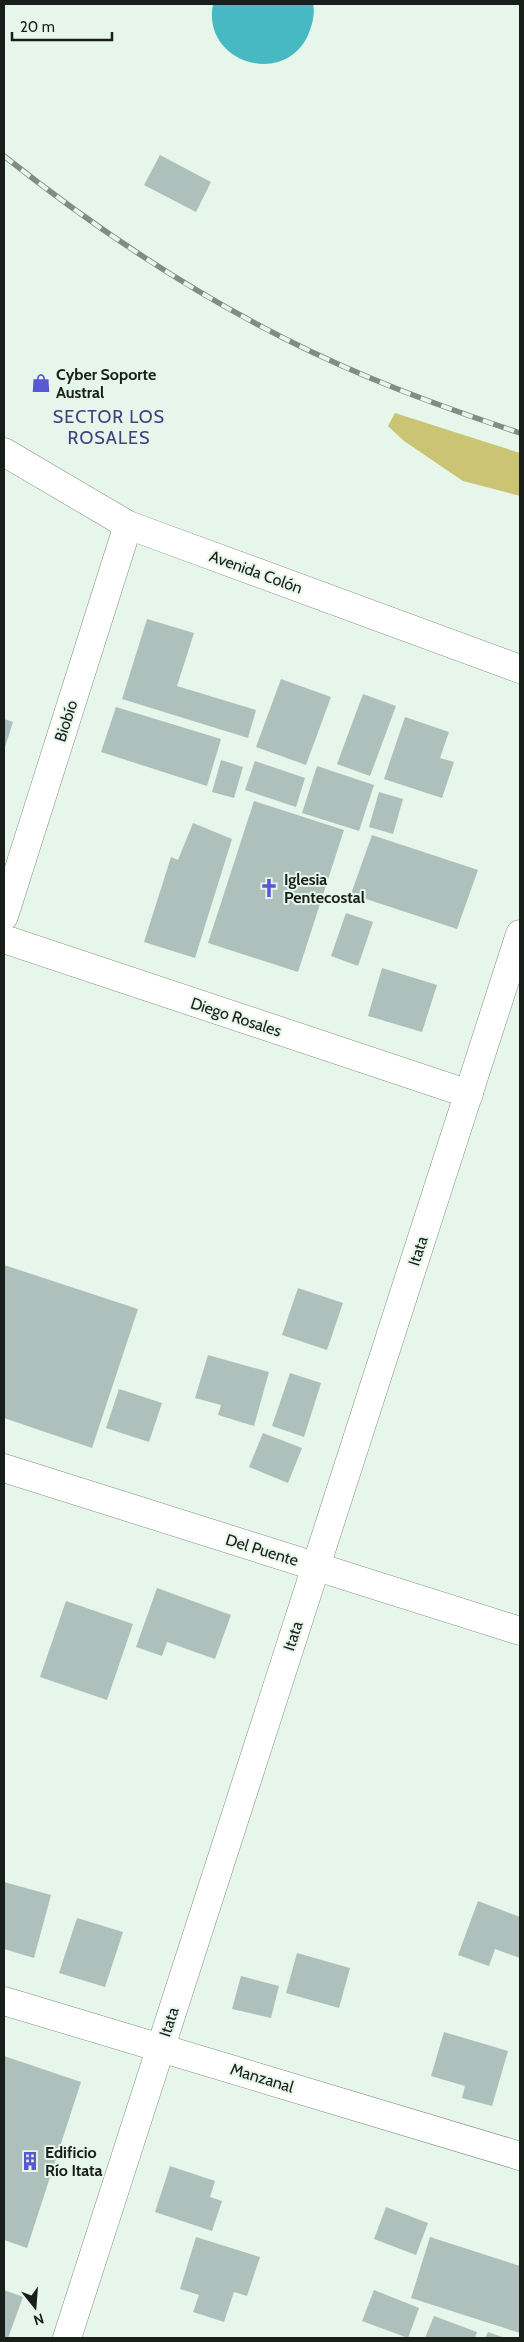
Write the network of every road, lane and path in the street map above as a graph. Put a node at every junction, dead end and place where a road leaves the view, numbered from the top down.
1 (4, 452) edge
2 (128, 525) junction
3 (520, 668) edge
4 (4, 916) edge
5 (520, 934) edge
6 (4, 939) edge
7 (469, 1094) junction
8 (4, 1468) edge
9 (316, 1566) junction
10 (520, 1631) edge
11 (4, 2000) edge
12 (161, 2048) junction
13 (520, 2156) edge
14 (67, 2338) edge

1 - 2 street, Avenida Colón
2 - 3 street, Avenida Colón
2 - 4 street, Biobío
5 - 7 street, Itata
6 - 7 street, Diego Rosales
7 - 9 street, Itata
8 - 9 street, Del Puente
9 - 10 street, Del Puente
9 - 12 street, Itata
11 - 12 street, Manzanal
12 - 13 street, Manzanal
12 - 14 street, Itata

